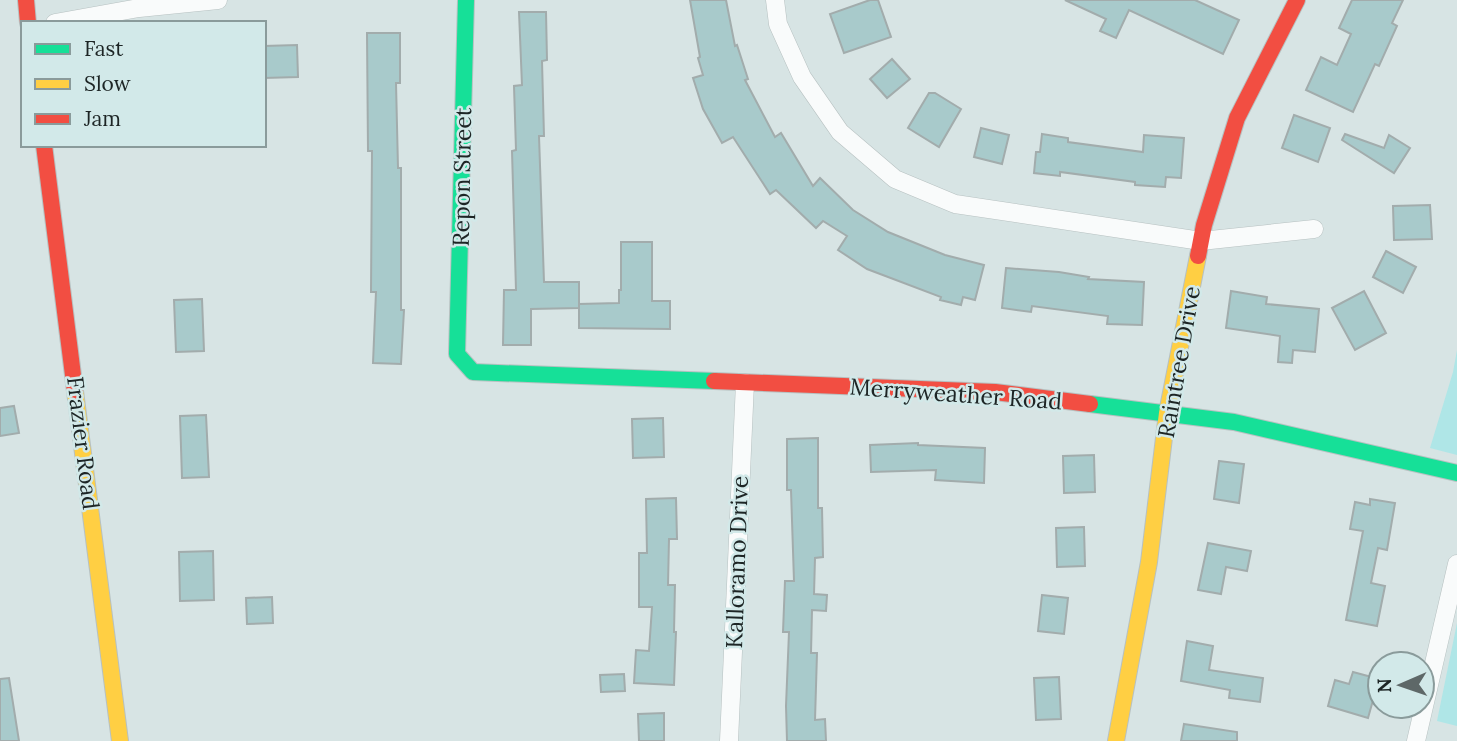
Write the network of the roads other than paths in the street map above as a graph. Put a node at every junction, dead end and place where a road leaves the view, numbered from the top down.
1 (26, 0) edge
2 (218, 0) edge
3 (466, 0) edge
4 (775, 0) edge
5 (1297, 0) edge
6 (28, 21) edge
7 (66, 21) edge
8 (44, 147) edge
9 (1314, 229) dead end
10 (1201, 241) junction
11 (457, 354) joint
12 (745, 383) junction
13 (1167, 413) junction
14 (1457, 473) edge
15 (1457, 564) edge
16 (120, 741) edge
17 (729, 741) edge
18 (1116, 741) edge
19 (1416, 741) edge

1 - 6 street
2 - 7 street
3 - 11 street, Repon Street
4 - 10 street
5 - 10 street, Raintree Drive
8 - 16 street, Frazier Road
9 - 10 street
10 - 13 street, Raintree Drive
11 - 12 street, Merryweather Road
12 - 13 street, Merryweather Road
12 - 17 street, Kalloramo Drive
13 - 14 street, Merryweather Road
13 - 18 street, Raintree Drive
15 - 19 street

